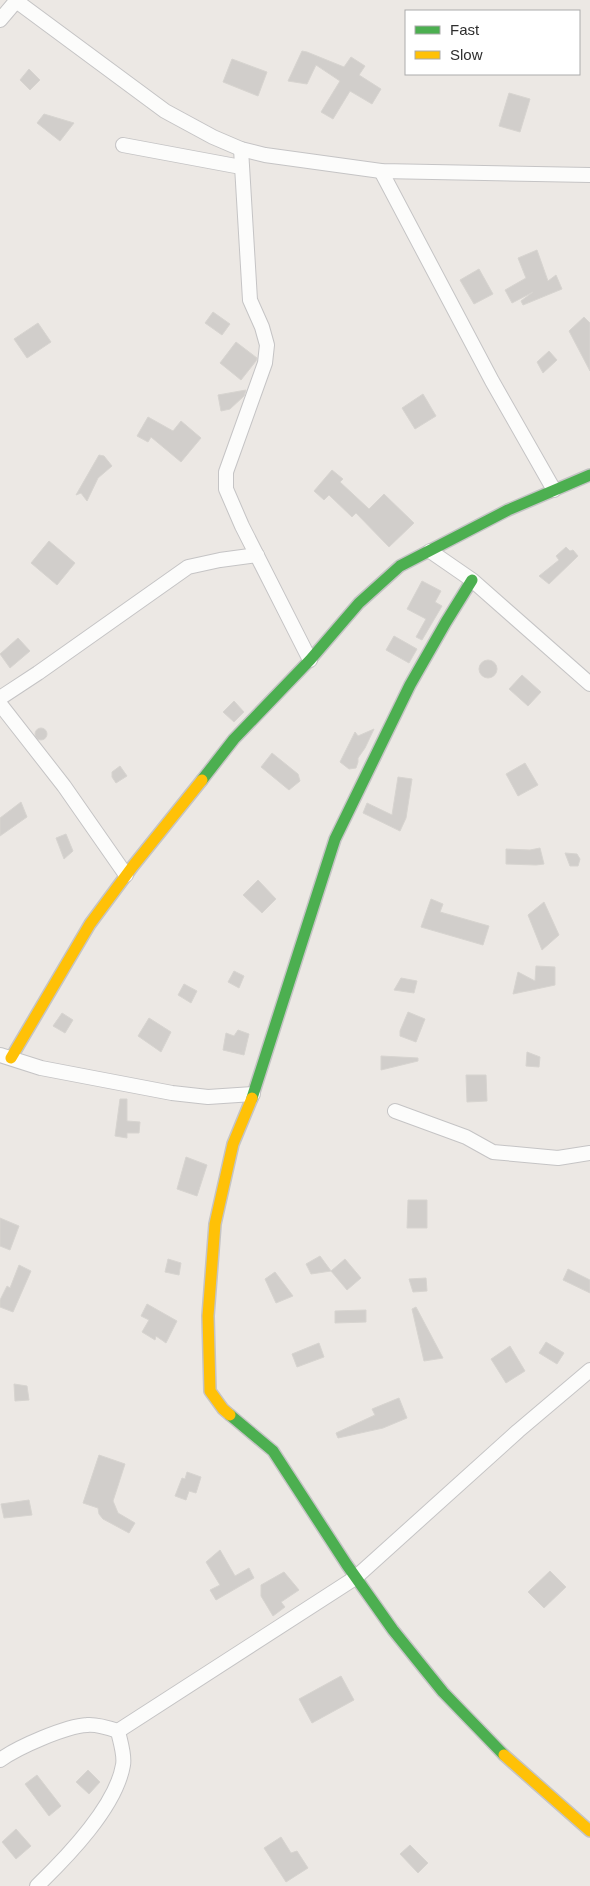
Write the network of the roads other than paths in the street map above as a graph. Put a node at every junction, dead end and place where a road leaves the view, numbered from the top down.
1 (16, 0) edge
2 (0, 20) edge
3 (123, 145) dead end
4 (242, 149) junction
5 (241, 167) junction
6 (380, 171) junction
7 (590, 175) edge
8 (590, 475) edge
9 (554, 490) junction
10 (430, 551) junction
11 (257, 555) junction
12 (472, 580) junction
13 (310, 660) junction
14 (590, 684) edge
15 (0, 698) edge
16 (0, 704) edge
17 (126, 874) junction
18 (6, 1057) edge
19 (253, 1094) junction
20 (395, 1111) dead end
21 (590, 1153) edge
22 (590, 1370) edge
23 (355, 1578) junction
24 (118, 1731) junction
25 (0, 1760) edge
26 (590, 1831) edge
27 (37, 1886) edge

1 - 2 street
1 - 4 street
3 - 5 street
4 - 5 street
4 - 6 street
5 - 11 street
6 - 7 street
6 - 9 street
8 - 9 street
9 - 10 street
10 - 12 street
10 - 13 street
11 - 13 street
11 - 15 street
12 - 14 street
12 - 19 street
13 - 17 street
16 - 17 street
17 - 18 street
18 - 19 street
19 - 23 street
20 - 21 street
22 - 23 street
23 - 24 street
23 - 26 street
24 - 25 street
24 - 27 street

